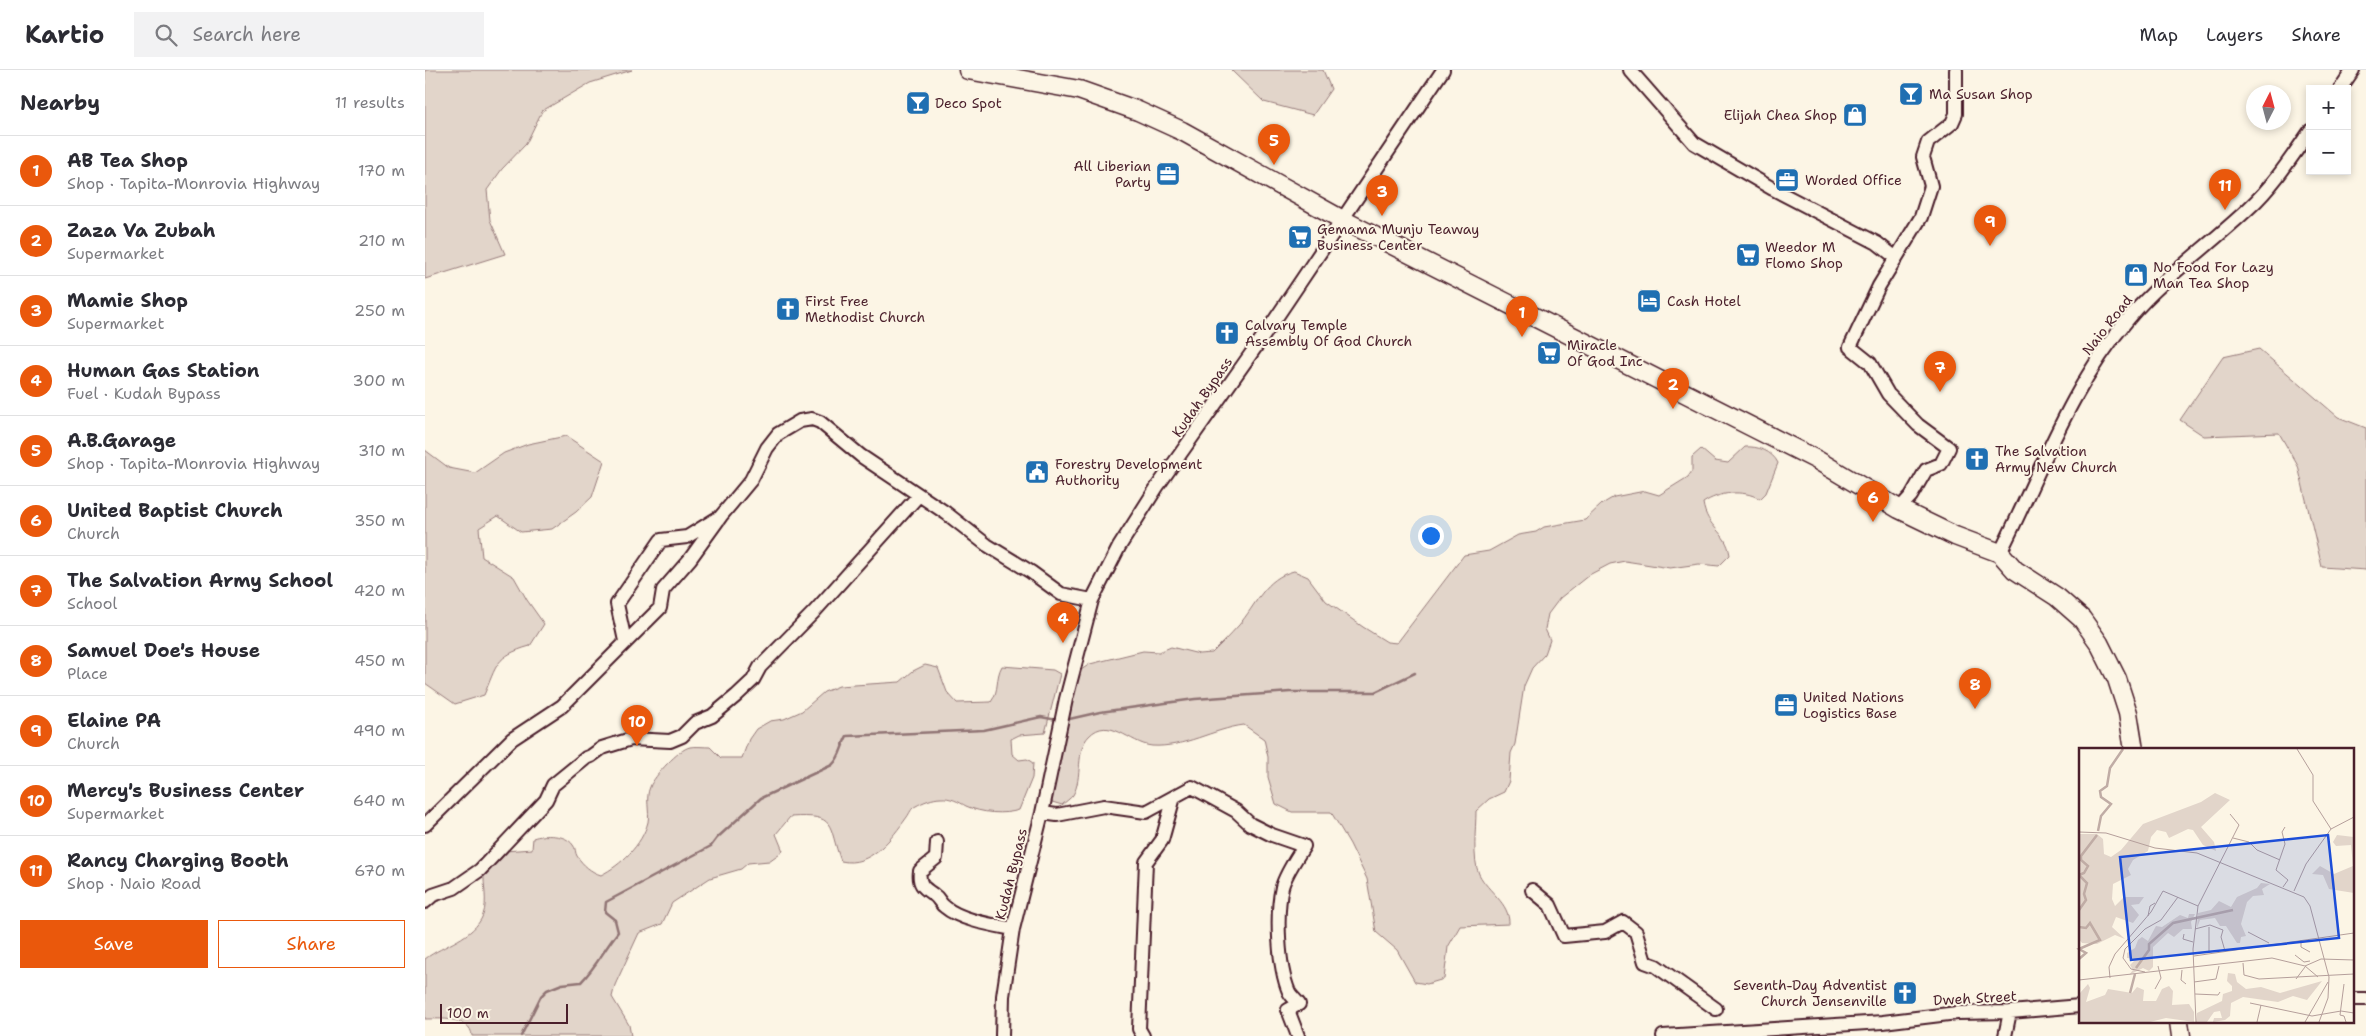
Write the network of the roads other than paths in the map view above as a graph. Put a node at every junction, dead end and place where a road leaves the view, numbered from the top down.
1 (968, 70) edge
2 (1443, 70) edge
3 (1631, 70) edge
4 (1956, 70) edge
5 (2353, 70) edge
6 (2342, 85) edge
7 (2306, 137) edge
8 (1341, 219) junction
9 (1895, 257) junction
10 (919, 495) junction
11 (1899, 509) junction
12 (721, 516) junction
13 (2000, 554) junction
14 (1092, 600) junction
15 (625, 641) junction
16 (2134, 748) edge
17 (1174, 797) junction
18 (1042, 813) junction
19 (425, 825) edge
20 (937, 842) dead end
21 (1532, 890) dead end
22 (425, 902) edge
23 (1013, 930) junction
24 (2353, 999) edge
25 (2366, 999) edge
26 (2079, 1006) edge
27 (1716, 1009) dead end
28 (2010, 1012) junction
29 (1002, 1036) edge
30 (1143, 1036) edge
31 (1298, 1036) edge
32 (1663, 1036) edge
33 (2005, 1036) edge

1 - 8 highway
2 - 8 street, Kudah Bypass
3 - 9 street
4 - 9 street
5 - 6 street
7 - 13 street, Naio Road
8 - 11 highway
8 - 14 street, Kudah Bypass
9 - 11 street
10 - 12 street
10 - 14 street
10 - 22 street
11 - 13 highway
12 - 15 street
12 - 15 street
13 - 16 highway
14 - 18 street, Kudah Bypass
15 - 19 street
17 - 18 street
17 - 30 street
17 - 31 street
18 - 23 street, Kudah Bypass
20 - 23 street
21 - 27 street
23 - 29 street, Kudah Bypass
24 - 25 street
26 - 28 street, Dweh Street
28 - 32 street, Dweh Street
28 - 33 street

